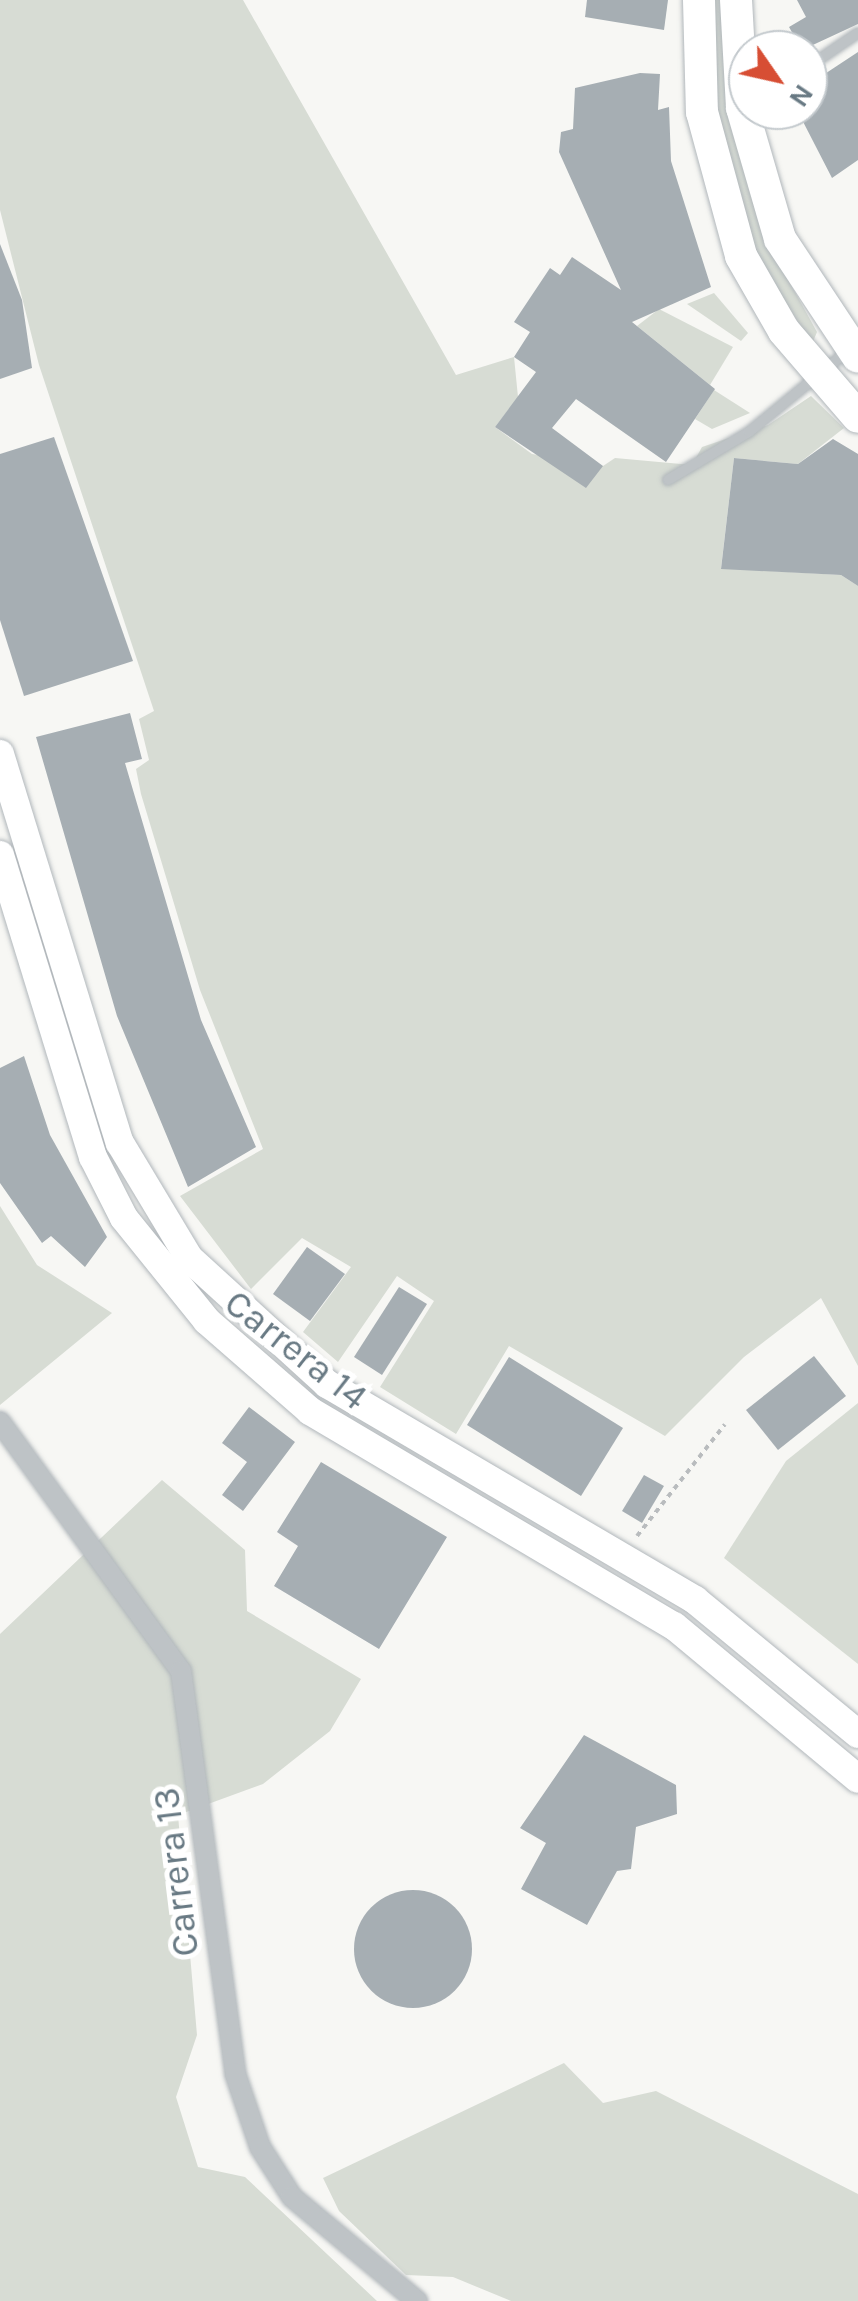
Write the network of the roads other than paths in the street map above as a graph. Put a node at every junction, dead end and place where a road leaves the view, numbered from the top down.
1 (699, 0) edge
2 (736, 0) edge
3 (739, 30) edge
4 (858, 33) edge
5 (828, 53) edge
6 (751, 130) edge
7 (854, 353) edge
8 (818, 377) junction
9 (858, 416) edge
10 (668, 480) dead end
11 (0, 754) edge
12 (0, 854) edge
13 (0, 1422) edge
14 (858, 1734) edge
15 (858, 1779) edge
16 (417, 2301) edge

1 - 8 main road
2 - 3 main road
4 - 5 lane
6 - 7 main road
7 - 8 lane
8 - 9 main road
8 - 10 lane
11 - 14 main road, Carrera 14
12 - 15 main road, Carrera 14
13 - 16 street, Carrera 13

